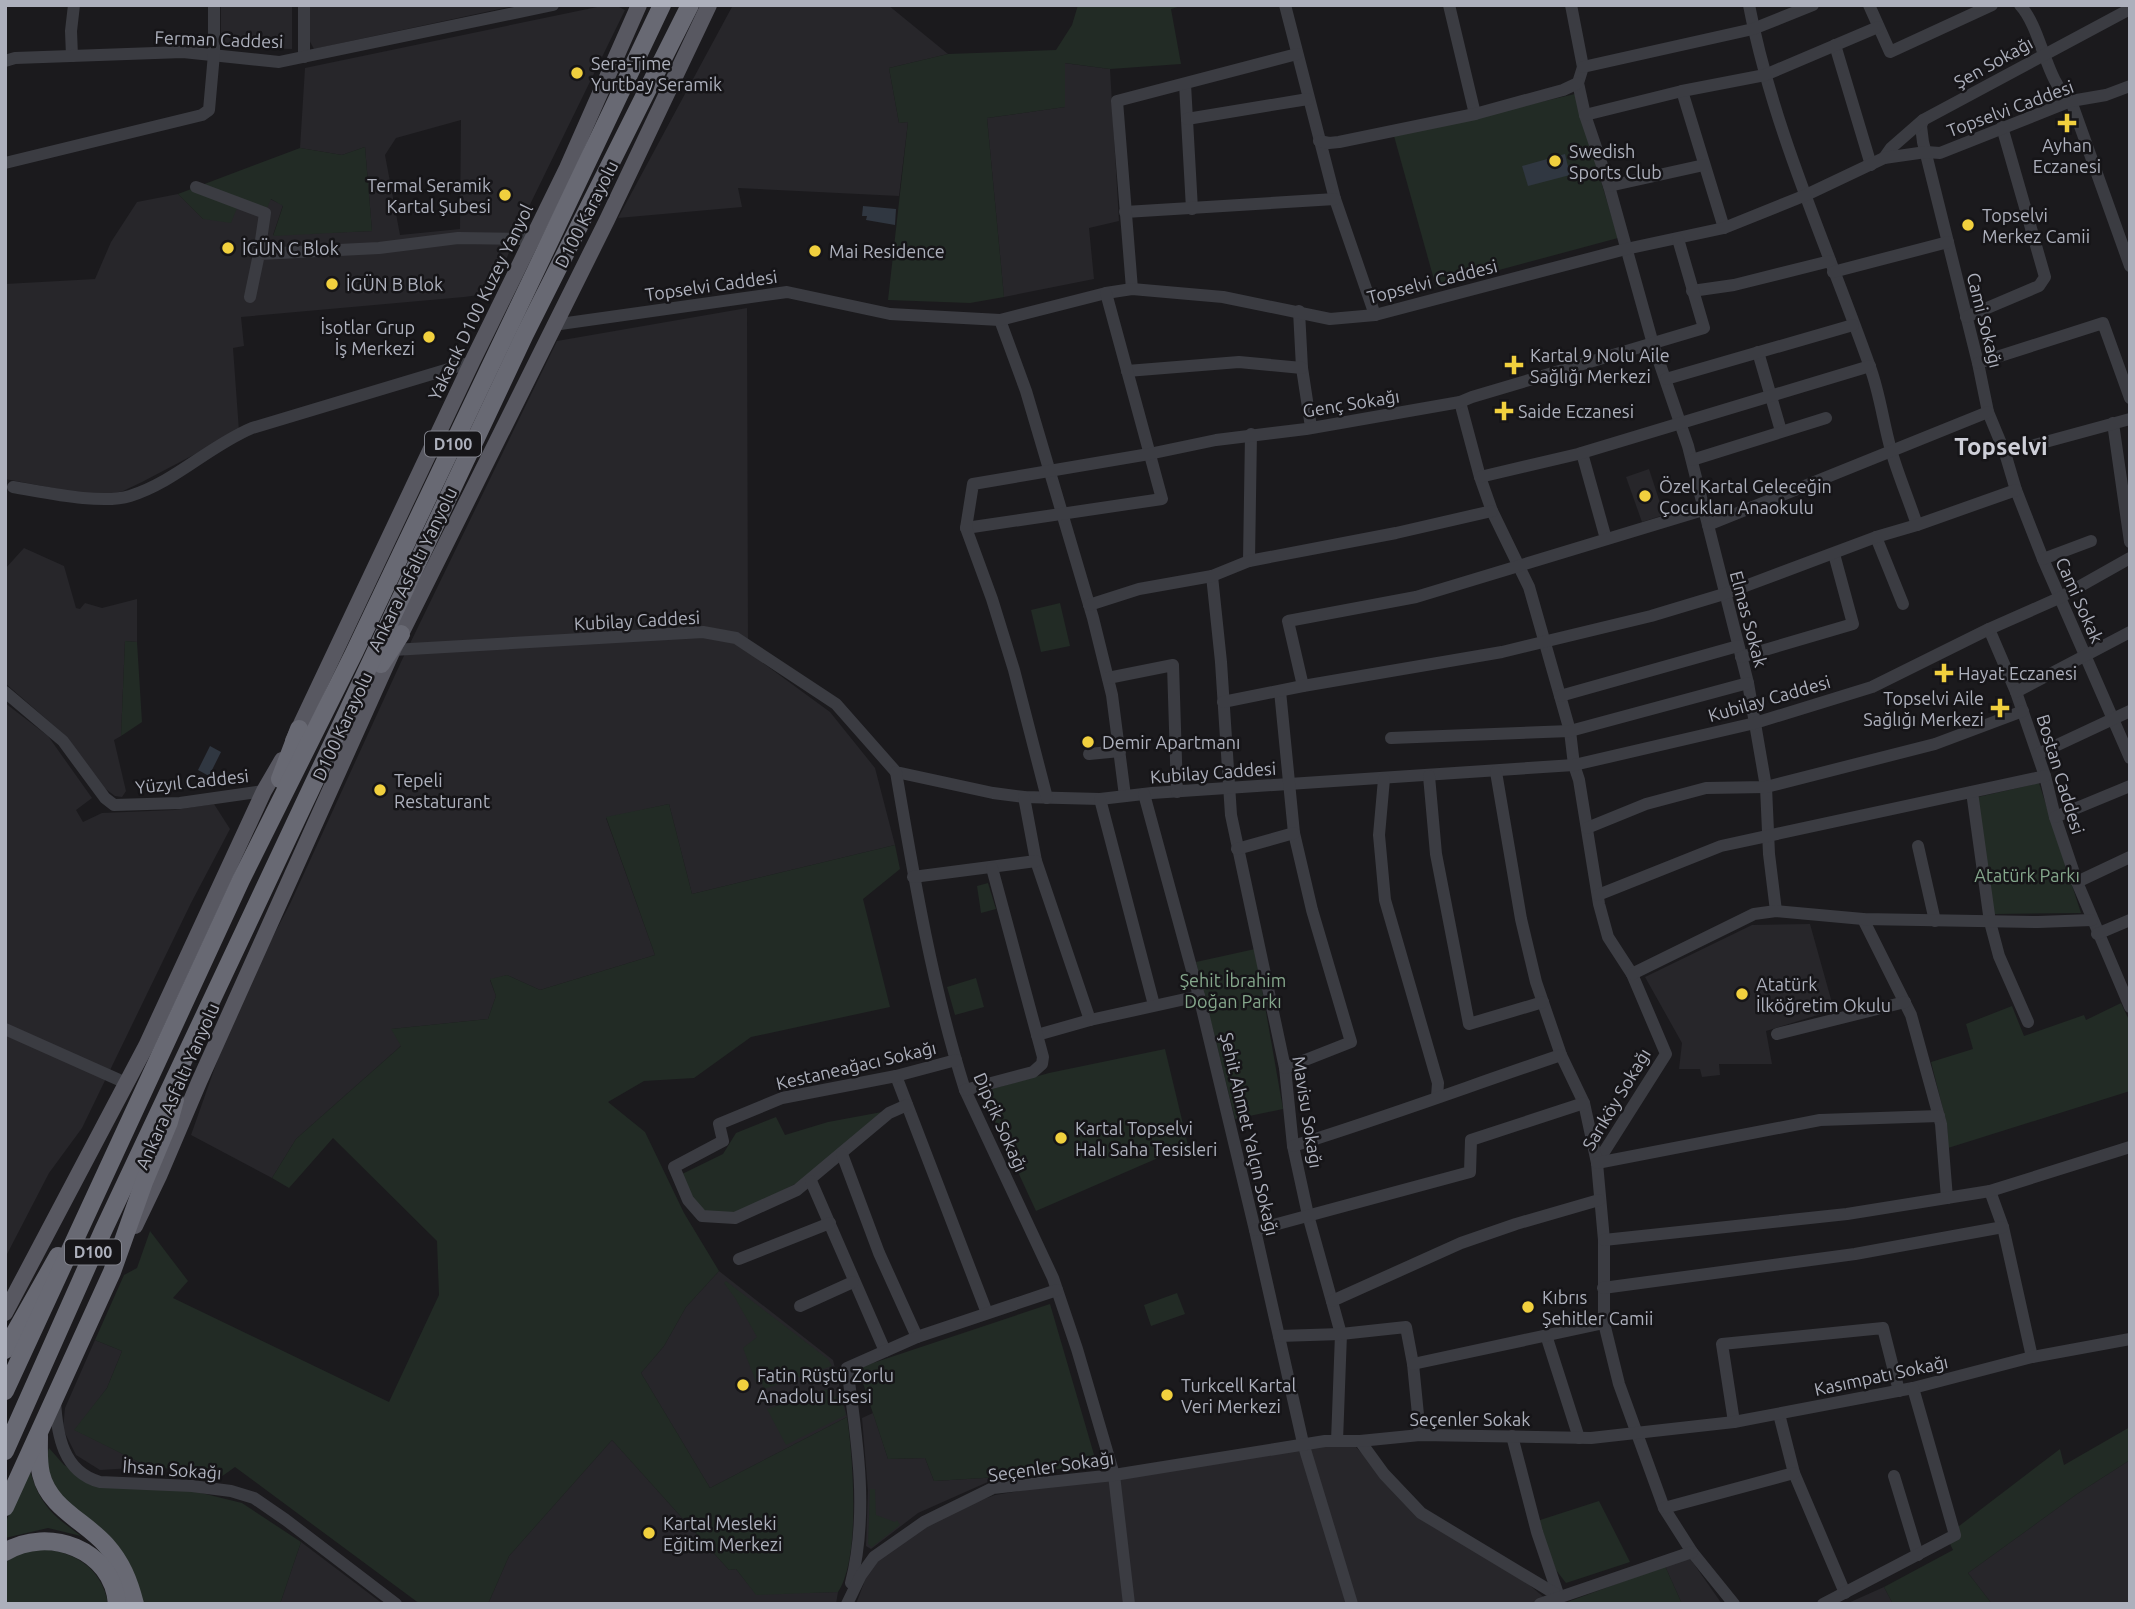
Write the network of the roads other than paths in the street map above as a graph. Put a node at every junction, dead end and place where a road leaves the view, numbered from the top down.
1 (74, 5) edge
2 (214, 5) edge
3 (304, 5) edge
4 (554, 5) edge
5 (639, 5) edge
6 (662, 5) edge
7 (690, 5) edge
8 (709, 5) edge
9 (1285, 5) edge
10 (1449, 5) edge
11 (1571, 5) edge
12 (1748, 5) edge
13 (1813, 5) edge
14 (1869, 5) edge
15 (1992, 5) edge
16 (2026, 7) edge
17 (2130, 9) edge
18 (1878, 27) junction
19 (1753, 29) junction
20 (1835, 45) junction
21 (2045, 53) junction
22 (214, 54) junction
23 (1297, 54) junction
24 (72, 56) junction
25 (304, 57) junction
26 (5, 61) edge
27 (1583, 67) junction
28 (1765, 75) junction
29 (1577, 83) junction
30 (1185, 84) junction
31 (2130, 86) edge
32 (1682, 91) junction
33 (1308, 99) junction
34 (2071, 102) junction
35 (1475, 114) junction
36 (1585, 115) junction
37 (1188, 119) junction
38 (1923, 120) junction
39 (2003, 127) junction
40 (1319, 141) junction
41 (1926, 152) junction
42 (1884, 158) junction
43 (5, 163) edge
44 (1704, 165) junction
45 (1871, 165) junction
46 (1609, 186) junction
47 (196, 187) dead end
48 (1806, 195) junction
49 (1335, 199) junction
50 (1192, 209) junction
51 (1125, 212) junction
52 (1724, 228) junction
53 (532, 239) junction
54 (1678, 239) junction
55 (1948, 242) junction
56 (1626, 249) junction
57 (259, 254) junction
58 (2130, 266) edge
59 (1832, 267) junction
60 (1132, 289) junction
61 (1692, 291) junction
62 (1106, 293) junction
63 (250, 297) dead end
64 (1299, 311) junction
65 (1375, 315) junction
66 (1966, 317) junction
67 (1000, 320) junction
68 (553, 325) junction
69 (1853, 325) junction
70 (1653, 344) junction
71 (1758, 352) junction
72 (472, 362) junction
73 (1978, 363) junction
74 (1870, 366) junction
75 (1302, 368) junction
76 (1127, 372) junction
77 (1666, 379) junction
78 (1771, 396) junction
79 (2130, 398) edge
80 (1460, 402) junction
81 (1988, 412) junction
82 (1826, 418) dead end
83 (2130, 419) edge
84 (1681, 422) junction
85 (2113, 424) junction
86 (1311, 427) junction
87 (1781, 431) junction
88 (1251, 434) junction
89 (1891, 451) junction
90 (1582, 453) junction
91 (2005, 453) junction
92 (1149, 454) junction
93 (1692, 460) junction
94 (1048, 471) junction
95 (1480, 477) junction
96 (13, 487) dead end
97 (2016, 489) junction
98 (1703, 510) junction
99 (1492, 511) junction
100 (1063, 514) junction
101 (1708, 525) junction
102 (1917, 525) junction
103 (966, 528) junction
104 (1876, 537) junction
105 (1606, 539) junction
106 (2091, 541) dead end
107 (2130, 542) edge
108 (1834, 554) junction
109 (2130, 558) edge
110 (2042, 559) junction
111 (1249, 561) junction
112 (1521, 567) junction
113 (1212, 576) junction
114 (1724, 594) junction
115 (2059, 598) junction
116 (1903, 604) dead end
117 (1089, 605) junction
118 (1989, 629) junction
119 (2130, 632) edge
120 (397, 642) junction
121 (1545, 642) junction
122 (1740, 651) junction
123 (2085, 654) junction
124 (1108, 678) junction
125 (1748, 683) junction
126 (1303, 685) junction
127 (1280, 691) junction
128 (5, 692) edge
129 (2017, 692) junction
130 (1560, 696) junction
131 (1223, 702) junction
132 (2023, 711) junction
133 (2130, 711) edge
134 (347, 716) junction
135 (2112, 718) junction
136 (1755, 723) junction
137 (299, 729) junction
138 (1570, 731) junction
139 (1391, 738) dead end
140 (1120, 751) junction
141 (1089, 754) dead end
142 (2038, 754) junction
143 (2130, 758) edge
144 (1574, 765) junction
145 (895, 772) junction
146 (1496, 772) junction
147 (1429, 776) junction
148 (2045, 776) junction
149 (1384, 779) junction
150 (1288, 784) junction
151 (2130, 786) edge
152 (1766, 787) junction
153 (1228, 789) junction
154 (264, 791) junction
155 (1177, 792) junction
156 (1972, 792) junction
157 (1144, 794) junction
158 (1125, 796) junction
159 (1024, 797) junction
160 (1047, 798) junction
161 (1100, 799) junction
162 (2055, 817) junction
163 (1587, 828) junction
164 (1294, 833) junction
165 (1769, 837) junction
166 (1917, 846) dead end
167 (1237, 849) junction
168 (2130, 857) edge
169 (1036, 861) junction
170 (992, 868) junction
171 (914, 877) junction
172 (241, 880) junction
173 (2077, 881) junction
174 (1598, 895) junction
175 (1776, 911) junction
176 (1863, 919) junction
177 (2092, 920) junction
178 (2130, 920) edge
179 (1935, 921) junction
180 (1990, 922) junction
181 (2097, 934) junction
182 (1632, 974) junction
183 (1199, 996) junction
184 (1543, 1002) junction
185 (1905, 1002) junction
186 (1154, 1005) junction
187 (2130, 1007) edge
188 (1090, 1020) junction
189 (2028, 1022) dead end
190 (5, 1029) edge
191 (1777, 1034) dead end
192 (1037, 1035) junction
193 (1562, 1055) junction
194 (187, 1056) junction
195 (956, 1060) junction
196 (1285, 1069) junction
197 (896, 1076) junction
198 (126, 1083) junction
199 (965, 1090) junction
200 (1437, 1097) junction
201 (1584, 1103) junction
202 (907, 1105) junction
203 (1939, 1116) junction
204 (1293, 1146) junction
205 (2130, 1147) edge
206 (842, 1154) junction
207 (1597, 1163) junction
208 (108, 1167) junction
209 (811, 1181) junction
210 (1990, 1191) junction
211 (1947, 1198) junction
212 (1599, 1200) junction
213 (1308, 1215) junction
214 (830, 1223) junction
215 (2003, 1227) junction
216 (1255, 1230) junction
217 (1604, 1240) junction
218 (739, 1259) dead end
219 (113, 1272) junction
220 (853, 1282) junction
221 (1603, 1288) junction
222 (1057, 1290) junction
223 (1332, 1301) junction
224 (800, 1306) dead end
225 (5, 1313) edge
226 (987, 1313) junction
227 (1604, 1323) junction
228 (1341, 1334) junction
229 (1546, 1335) junction
230 (1279, 1336) junction
231 (917, 1337) junction
232 (2130, 1339) edge
233 (8, 1344) edge
234 (885, 1351) junction
235 (2032, 1357) junction
236 (1413, 1364) junction
237 (1913, 1388) junction
238 (5, 1391) edge
239 (1899, 1391) junction
240 (55, 1396) junction
241 (1779, 1414) junction
242 (1734, 1422) junction
243 (39, 1430) junction
244 (1638, 1432) junction
245 (1420, 1435) junction
246 (1512, 1436) junction
247 (1579, 1438) junction
248 (1337, 1441) junction
249 (1360, 1441) junction
250 (1303, 1443) junction
251 (5, 1451) edge
252 (1794, 1473) junction
253 (1114, 1475) junction
254 (1894, 1476) dead end
255 (5, 1507) edge
256 (1664, 1508) junction
257 (5, 1552) edge
258 (1692, 1552) junction
259 (1918, 1555) junction
260 (1845, 1593) junction
261 (1560, 1600) edge
262 (117, 1604) edge
263 (135, 1604) edge
264 (396, 1604) edge
265 (846, 1604) edge
266 (1129, 1604) edge
267 (1352, 1604) edge
268 (1540, 1604) edge
269 (1734, 1604) edge
270 (1823, 1604) edge

1 - 24 street
2 - 22 street
3 - 25 street
4 - 25 street, Ferman Caddesi
5 - 53 main road, Yakacık D100 Kuzey Yanyol
6 - 172 highway, D100 Karayolu / D100
7 - 134 highway, D100 Karayolu / D100
8 - 68 main road, Ankara Asfaltı Yanyolu
9 - 23 street
10 - 35 street
11 - 27 street
12 - 19 street
13 - 19 street
14 - 18 street
15 - 18 street
16 - 21 street
17 - 21 street, Şen Sokağı
18 - 20 street
19 - 27 street
19 - 28 street
20 - 28 street
20 - 45 street
21 - 34 street
21 - 38 street, Şen Sokağı
22 - 24 street, Ferman Caddesi
22 - 25 street, Ferman Caddesi
22 - 43 street
23 - 30 street
23 - 33 street
24 - 26 street, Ferman Caddesi
27 - 29 street
28 - 32 street
28 - 48 street
29 - 35 street
29 - 36 street, Elmas Sokak
30 - 37 street
30 - 51 street
31 - 34 street, Topselvi Caddesi
32 - 36 street
32 - 44 street
33 - 37 street
33 - 40 street
34 - 39 street, Topselvi Caddesi
34 - 58 street
35 - 40 street
36 - 46 street, Elmas Sokak
37 - 50 street
38 - 41 street, Cami Sokağı
38 - 42 street, Şen Sokağı
39 - 41 street, Topselvi Caddesi
39 - 66 street
40 - 49 street
41 - 42 street, Topselvi Caddesi
41 - 55 street, Cami Sokağı
42 - 45 street, Topselvi Caddesi
44 - 46 street
44 - 52 street
45 - 48 street, Topselvi Caddesi
46 - 56 street, Elmas Sokak
47 - 57 street
48 - 52 street, Topselvi Caddesi
48 - 59 street
49 - 50 street
49 - 65 street
50 - 51 street
51 - 60 street
52 - 54 street, Topselvi Caddesi
53 - 57 street
53 - 72 main road, Yakacık D100 Kuzey Yanyol
54 - 56 street, Topselvi Caddesi
54 - 61 street
55 - 59 street
55 - 66 street, Cami Sokağı
56 - 65 street, Topselvi Caddesi
56 - 70 street, Elmas Sokak
57 - 63 street
59 - 61 street
59 - 69 street
60 - 62 street, Topselvi Caddesi
60 - 64 street, Topselvi Caddesi
61 - 70 street, Genç Sokağı
62 - 67 street, Topselvi Caddesi
62 - 76 street
64 - 65 street, Topselvi Caddesi
64 - 75 street
66 - 73 street, Cami Sokağı
67 - 68 street, Topselvi Caddesi
67 - 94 street
68 - 120 main road, Ankara Asfaltı Yanyolu
69 - 71 street
69 - 74 street
70 - 77 street, Elmas Sokak
70 - 80 street, Genç Sokağı
71 - 77 street
71 - 78 street
72 - 96 street
72 - 137 main road, Yakacık D100 Kuzey Yanyol
73 - 79 street
73 - 81 street, Cami Sokağı
74 - 78 street
74 - 89 street
75 - 76 street
75 - 86 street
76 - 92 street
77 - 84 street, Elmas Sokak
78 - 84 street
78 - 87 street
80 - 86 street, Genç Sokağı
80 - 95 street, Sarıköy Sokağı
81 - 89 street
81 - 91 street, Cami Sokağı
82 - 87 street
83 - 85 street
84 - 90 street
84 - 93 street, Elmas Sokak
85 - 91 street
85 - 107 street
86 - 88 street, Genç Sokağı
87 - 93 street
88 - 92 street, Genç Sokağı
88 - 111 street
89 - 101 street
89 - 102 street
90 - 95 street
90 - 105 street
91 - 97 street, Cami Sokak
92 - 94 street, Genç Sokağı
92 - 100 street
93 - 98 street, Elmas Sokak
94 - 100 street
94 - 103 street, Genç Sokağı
95 - 99 street, Sarıköy Sokağı
97 - 102 street
97 - 110 street, Cami Sokak
98 - 101 street, Elmas Sokak
98 - 105 street
99 - 111 street
99 - 112 street, Sarıköy Sokağı
100 - 103 street
100 - 117 street
101 - 114 street, Elmas Sokak
102 - 104 street
103 - 160 street
104 - 108 street
104 - 116 street
105 - 112 street
106 - 110 street
108 - 114 street
108 - 122 street
109 - 115 street, Kubilay Caddesi
110 - 115 street, Cami Sokak
111 - 113 street
112 - 121 street, Sarıköy Sokağı
112 - 126 street
113 - 117 street
113 - 131 street, Mavisu Sokağı
114 - 121 street
114 - 122 street, Elmas Sokak
115 - 118 street, Kubilay Caddesi
115 - 123 street, Cami Sokak
117 - 124 street
118 - 129 street, Bostan Caddesi
118 - 136 street, Kubilay Caddesi
119 - 123 street
120 - 134 highway
120 - 145 street, Kubilay Caddesi
120 - 219 main road, Ankara Asfaltı Yanyolu
121 - 126 street
121 - 130 street, Sarıköy Sokağı
122 - 125 street, Elmas Sokak
122 - 130 street
123 - 129 street
123 - 135 street, Cami Sokak
124 - 140 street
124 - 155 street
125 - 136 street, Elmas Sokak
125 - 138 street
126 - 127 street
127 - 131 street
127 - 150 street
128 - 154 street, Yüzyıl Caddesi
129 - 132 street, Bostan Caddesi
130 - 138 street, Sarıköy Sokağı
131 - 153 street, Mavisu Sokağı
132 - 142 street, Bostan Caddesi
132 - 152 street
133 - 135 street
134 - 194 highway, D100 Karayolu / D100
135 - 142 street
135 - 143 street, Cami Sokak
136 - 144 street, Kubilay Caddesi
136 - 152 street, Elmas Sokak
137 - 154 main road
137 - 172 highway, D100
138 - 139 street
138 - 144 street, Sarıköy Sokağı
140 - 141 street
140 - 158 street
142 - 148 street, Bostan Caddesi
144 - 146 street, Kubilay Caddesi
144 - 163 street, Sarıköy Sokağı
145 - 159 street, Kubilay Caddesi
145 - 171 street, Dipçik Sokağı
146 - 147 street, Kubilay Caddesi
146 - 184 street
147 - 149 street, Kubilay Caddesi
147 - 184 street
148 - 156 street
148 - 162 street, Bostan Caddesi
149 - 150 street, Kubilay Caddesi
149 - 200 street
150 - 153 street, Kubilay Caddesi
150 - 164 street
151 - 162 street
152 - 163 street
152 - 165 street, Elmas Sokak
153 - 155 street, Kubilay Caddesi
153 - 167 street, Mavisu Sokağı
154 - 198 main road
155 - 157 street, Kubilay Caddesi
156 - 165 street
156 - 180 street
157 - 158 street, Kubilay Caddesi
157 - 183 street, Şehit Ahmet Yalçın Sokağı
158 - 161 street, Kubilay Caddesi
159 - 160 street, Kubilay Caddesi
159 - 169 street
160 - 161 street, Kubilay Caddesi
161 - 186 street
162 - 173 street, Bostan Caddesi
163 - 174 street, Sarıköy Sokağı
164 - 167 street
164 - 196 street
165 - 174 street
165 - 175 street, Elmas Sokak
166 - 179 street
167 - 196 street, Mavisu Sokağı
168 - 173 street
169 - 170 street
169 - 188 street
170 - 171 street
170 - 192 street
171 - 195 street, Dipçik Sokağı
172 - 208 highway, D100 Karayolu / D100
173 - 177 street, Bostan Caddesi
174 - 182 street, Sarıköy Sokağı
175 - 176 street
175 - 182 street
176 - 179 street
176 - 185 street
177 - 180 street
177 - 181 street, Bostan Caddesi
178 - 181 street
179 - 180 street
180 - 189 street
181 - 187 street, Bostan Caddesi
182 - 207 street, Sarıköy Sokağı
183 - 186 street
183 - 216 street, Şehit Ahmet Yalçın Sokağı
184 - 193 street
185 - 191 street
185 - 203 street
186 - 188 street
188 - 192 street
190 - 198 street
192 - 199 street
193 - 200 street
193 - 201 street
194 - 219 highway
194 - 251 highway, D100 Karayolu / D100
195 - 197 street, Kestaneağacı Sokağı
195 - 199 street, Dipçik Sokağı
196 - 204 street, Mavisu Sokağı
197 - 202 street
197 - 209 street, Kestaneağacı Sokağı
198 - 225 main road
199 - 222 street, Dipçik Sokağı
200 - 204 street
201 - 207 street
201 - 213 street
202 - 206 street, Kestaneağacı Sokağı
202 - 226 street
203 - 207 street
203 - 211 street
204 - 213 street, Mavisu Sokağı
205 - 210 street
206 - 209 street, Kestaneağacı Sokağı
206 - 231 street
207 - 212 street, Sarıköy Sokağı
208 - 233 highway
208 - 238 highway, D100 Karayolu / D100
209 - 214 street
210 - 211 street
210 - 215 street
211 - 217 street
212 - 217 street, Sarıköy Sokağı
212 - 223 street
213 - 216 street
213 - 223 street, Mavisu Sokağı
214 - 218 street
214 - 220 street
215 - 221 street
215 - 235 street
216 - 230 street, Şehit Ahmet Yalçın Sokağı
217 - 221 street, Sarıköy Sokağı
219 - 240 highway
220 - 224 street
220 - 234 street
221 - 227 street, Sarıköy Sokağı
222 - 226 street
222 - 253 street, Dipçik Sokağı
223 - 228 street, Mavisu Sokağı
226 - 231 street
227 - 229 street
227 - 244 street, Sarıköy Sokağı
228 - 230 street
228 - 236 street
228 - 248 street, Mavisu Sokağı
229 - 236 street
229 - 247 street
230 - 250 street, Şehit Ahmet Yalçın Sokağı
231 - 234 street
232 - 235 street, Kasımpatı Sokağı
234 - 265 street
235 - 237 street, Kasımpatı Sokağı
236 - 245 street
237 - 239 street, Kasımpatı Sokağı
237 - 259 street
239 - 241 street, Kasımpatı Sokağı
239 - 242 street
240 - 243 highway
240 - 264 street, İhsan Sokağı
241 - 242 street, Kasımpatı Sokağı
241 - 252 street
242 - 244 street, Kasımpatı Sokağı
243 - 255 highway
243 - 263 highway
244 - 247 street, Seçenler Sokak
244 - 256 street, Sarıköy Sokağı
245 - 246 street, Seçenler Sokak
245 - 249 street, Seçenler Sokak
246 - 247 street, Seçenler Sokak
246 - 261 street
248 - 249 street, Seçenler Sokak
248 - 250 street, Seçenler Sokak
249 - 261 street
250 - 253 street, Seçenler Sokağı
250 - 267 street, Şehit Ahmet Yalçın Sokağı
252 - 256 street
252 - 260 street
253 - 265 street, Seçenler Sokağı
253 - 266 street, Dipçik Sokağı
254 - 259 street
256 - 258 street, Sarıköy Sokağı
257 - 262 highway
258 - 261 street
258 - 269 street, Sarıköy Sokağı
259 - 260 street
260 - 270 street
261 - 268 street

